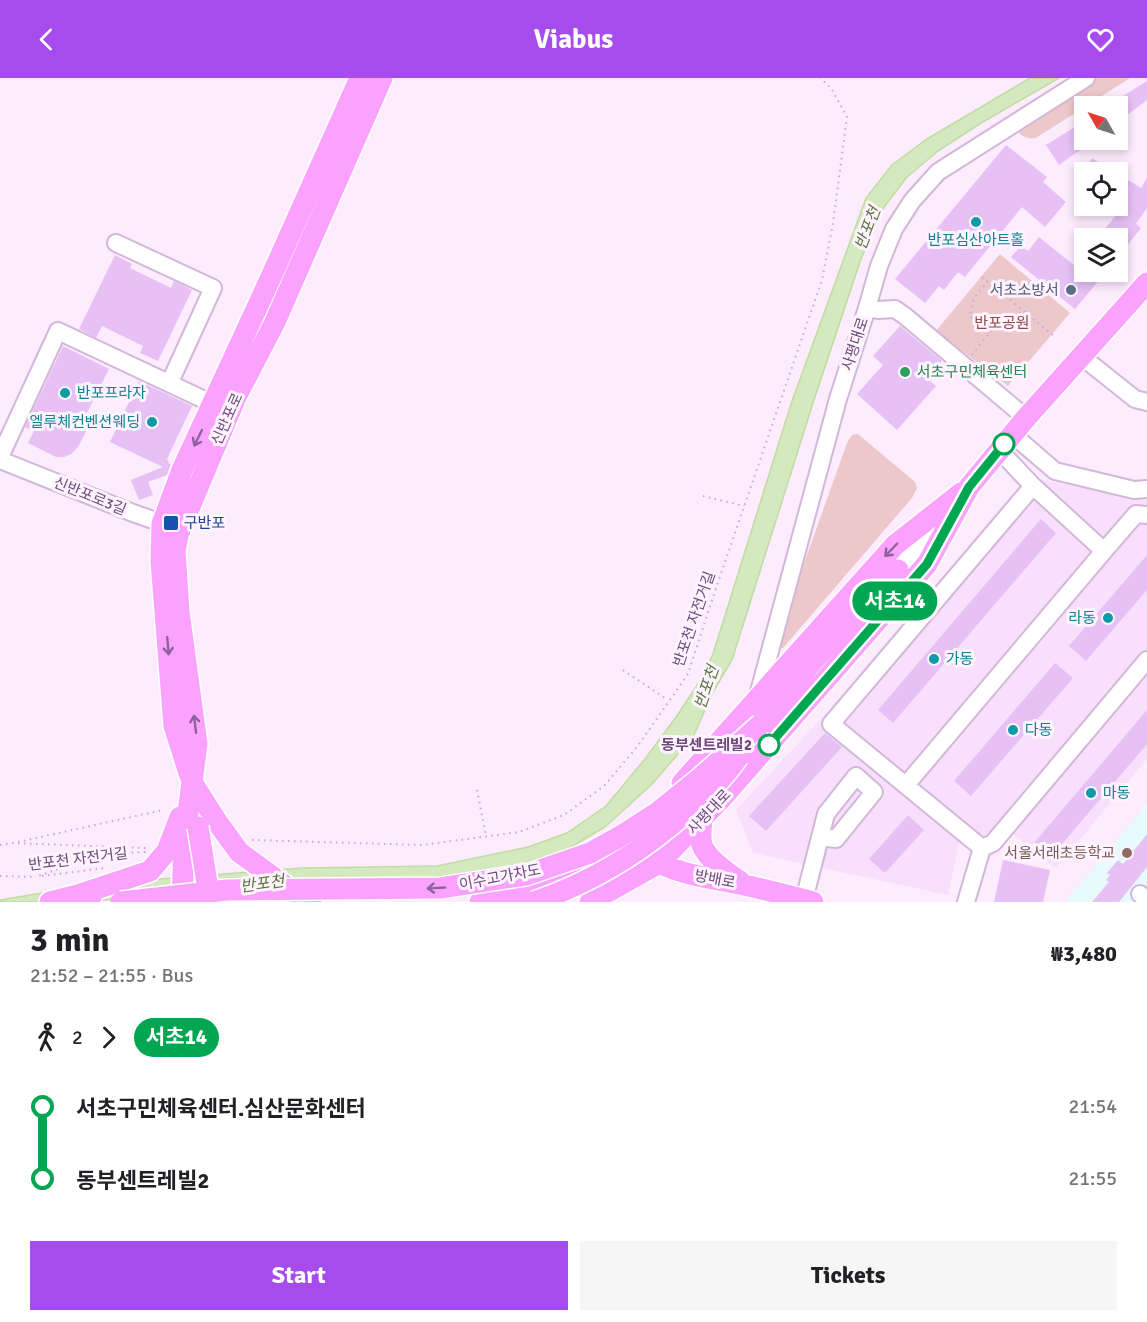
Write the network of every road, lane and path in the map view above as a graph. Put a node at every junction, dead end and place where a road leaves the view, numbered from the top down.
1 (820, 78) edge
2 (1086, 78) edge
3 (370, 80) edge
4 (362, 123) junction
5 (341, 150) junction
6 (116, 243) dead end
7 (982, 277) dead end
8 (988, 281) junction
9 (1147, 283) edge
10 (867, 308) junction
11 (1026, 312) junction
12 (990, 332) junction
13 (1054, 336) dead end
14 (1081, 356) junction
15 (964, 365) junction
16 (170, 382) junction
17 (222, 399) junction
18 (1147, 402) edge
19 (1026, 418) junction
20 (1006, 442) junction
21 (0, 458) edge
22 (1033, 486) junction
23 (969, 487) junction
24 (1147, 489) edge
25 (703, 496) dead end
26 (744, 506) junction
27 (1147, 515) edge
28 (171, 527) junction
29 (1104, 551) junction
30 (898, 570) joint
31 (1147, 660) edge
32 (623, 670) dead end
33 (756, 699) junction
34 (669, 701) junction
35 (761, 724) junction
36 (706, 758) junction
37 (692, 780) junction
38 (192, 782) junction
39 (906, 784) junction
40 (477, 790) dead end
41 (721, 799) junction
42 (163, 810) dead end
43 (702, 820) junction
44 (486, 836) junction
45 (820, 837) dead end
46 (625, 838) junction
47 (12, 843) junction
48 (0, 845) edge
49 (244, 846) junction
50 (982, 848) junction
51 (656, 861) junction
52 (105, 868) dead end
53 (0, 876) edge
54 (35, 877) junction
55 (746, 885) junction
56 (78, 895) junction
57 (210, 898) edge
58 (603, 899) edge
59 (182, 900) edge
60 (808, 901) edge
61 (50, 902) edge
62 (123, 902) edge
63 (311, 902) edge
64 (480, 902) edge
65 (534, 902) edge
66 (966, 902) edge

1 - 26 path, 반포천 자전거길
2 - 10 street, 사평대로
3 - 4 main road, 신반포로
3 - 5 street
3 - 17 street
3 - 17 main road, 신반포로
4 - 5 street
4 - 17 main road, 신반포로
5 - 17 street
6 - 16 street
7 - 8 path
8 - 11 path
8 - 12 path
9 - 14 main road, 사평대로
10 - 15 street
10 - 33 street, 사평대로
11 - 12 path
11 - 13 path
12 - 15 path
14 - 18 street
14 - 19 main road, 사평대로
15 - 19 street
16 - 17 street
16 - 21 street
17 - 28 main road, 신반포로
19 - 20 main road, 사평대로
20 - 22 street
20 - 23 main road, 사평대로
20 - 24 street
21 - 28 street, 신반포로3길
22 - 29 street
22 - 39 street
23 - 30 street, 사평대로
23 -> 33 main road, 사평대로
23 - 41 main road, 사평대로
25 - 26 path
26 - 34 path, 반포천 자전거길
27 - 29 street
28 - 38 main road, 신반포로
29 - 39 street
30 - 35 main road, 이수고가차도
31 - 50 street
32 - 34 path
33 - 36 main road, 사평대로
34 - 44 path, 반포천 자전거길
35 -> 62 main road, 이수고가차도, bridge
35 - 65 main road, 이수고가차도, bridge
36 - 37 main road
36 - 46 main road, 사평대로
37 - 41 main road
37 - 51 main road
38 - 49 main road
38 - 56 main road
38 - 57 main road, 신반포로, bridge
38 - 59 main road
39 - 50 street
40 - 44 path
41 - 43 main road, 사평대로
42 - 47 path
43 - 51 main road, 사평대로
43 - 55 main road
44 - 49 path, 반포천 자전거길
45 - 60 street
46 - 51 main road, 방배로
46 - 64 main road, 사평대로
47 - 48 path
47 - 54 path
49 - 63 main road
50 - 66 street
51 - 55 main road, 방배로
51 - 58 main road, 사평대로
52 - 54 path, 반포천 자전거길
53 - 54 path, 반포천 자전거길
55 - 60 main road, 방배로
56 - 61 main road
56 - 62 main road, 이수고가차도

